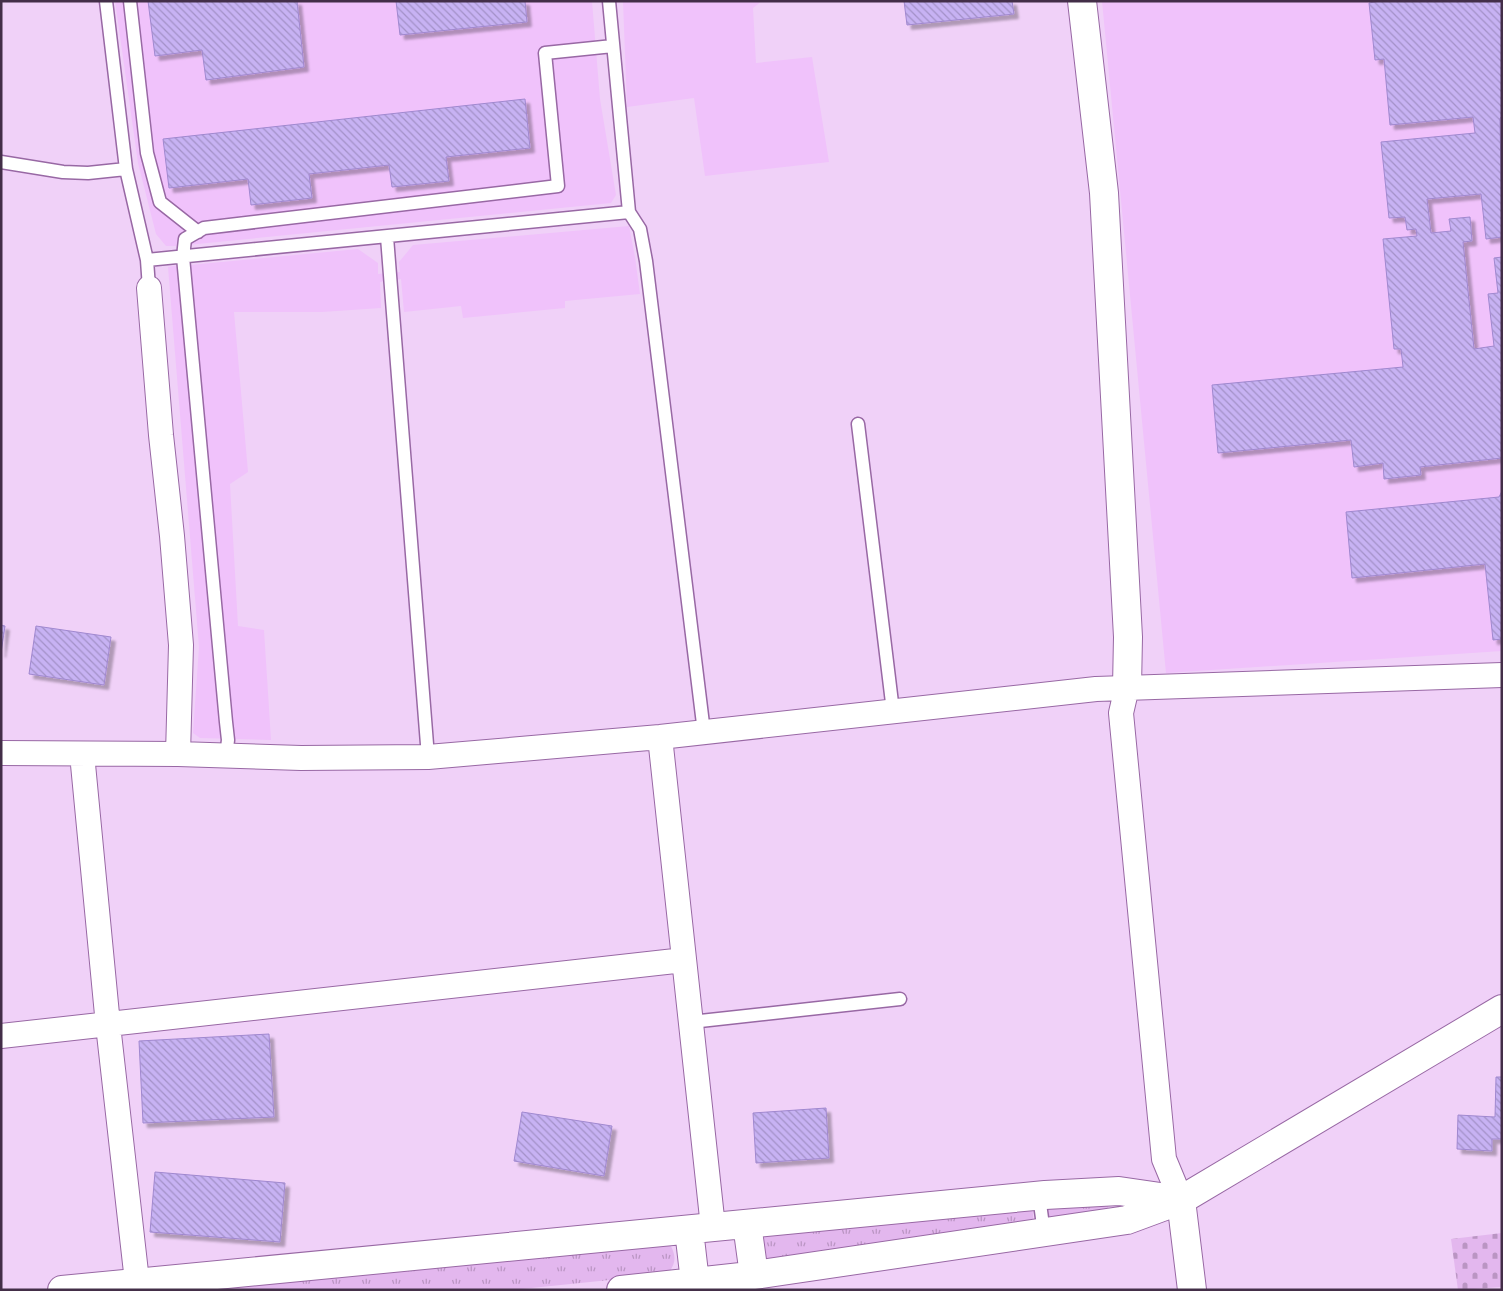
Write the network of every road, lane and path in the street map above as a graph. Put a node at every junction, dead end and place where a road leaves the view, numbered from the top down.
1 (106, 1) edge
2 (130, 1) edge
3 (609, 1) edge
4 (1082, 1) edge
5 (613, 46) junction
6 (1, 162) edge
7 (126, 169) junction
8 (629, 212) junction
9 (198, 232) junction
10 (387, 237) junction
11 (183, 257) junction
12 (147, 260) junction
13 (149, 288) joint
14 (858, 424) dead end
15 (1502, 675) edge
16 (1127, 687) junction
17 (893, 711) junction
18 (704, 732) junction
19 (660, 737) junction
20 (1, 753) edge
21 (82, 754) junction
22 (178, 754) junction
23 (226, 756) junction
24 (428, 757) junction
25 (684, 960) junction
26 (900, 999) dead end
27 (1502, 1009) edge
28 (691, 1022) junction
29 (108, 1025) junction
30 (1, 1036) edge
31 (1039, 1196) junction
32 (1181, 1200) junction
33 (747, 1224) junction
34 (701, 1228) junction
35 (1044, 1233) junction
36 (746, 1281) edge
37 (701, 1285) edge
38 (138, 1286) edge
39 (62, 1290) edge
40 (622, 1290) edge
41 (1192, 1290) edge

1 - 7 lane
2 - 9 lane
3 - 5 lane
4 - 16 street
5 - 8 lane
5 - 9 lane
6 - 7 lane
7 - 12 lane
8 - 10 lane
8 - 18 lane
9 - 11 lane
10 - 11 lane
10 - 24 lane
11 - 12 lane
11 - 23 lane
12 - 13 lane
13 - 22 street
14 - 17 lane
15 - 16 street
16 - 17 street
16 - 32 street
17 - 18 street
18 - 19 street
19 - 24 street
19 - 25 street
20 - 21 street
21 - 22 street
21 - 29 street
22 - 23 street
23 - 24 street
25 - 28 street
25 - 29 street
26 - 28 lane
27 - 32 street
28 - 34 street
29 - 30 street
29 - 38 street
31 - 32 street
31 - 33 street
31 - 35 lane
32 - 35 street
32 - 41 street
33 - 34 street
33 - 36 street
34 - 37 street
34 - 38 street
35 - 36 street
36 - 37 street
37 - 40 street
38 - 39 street

